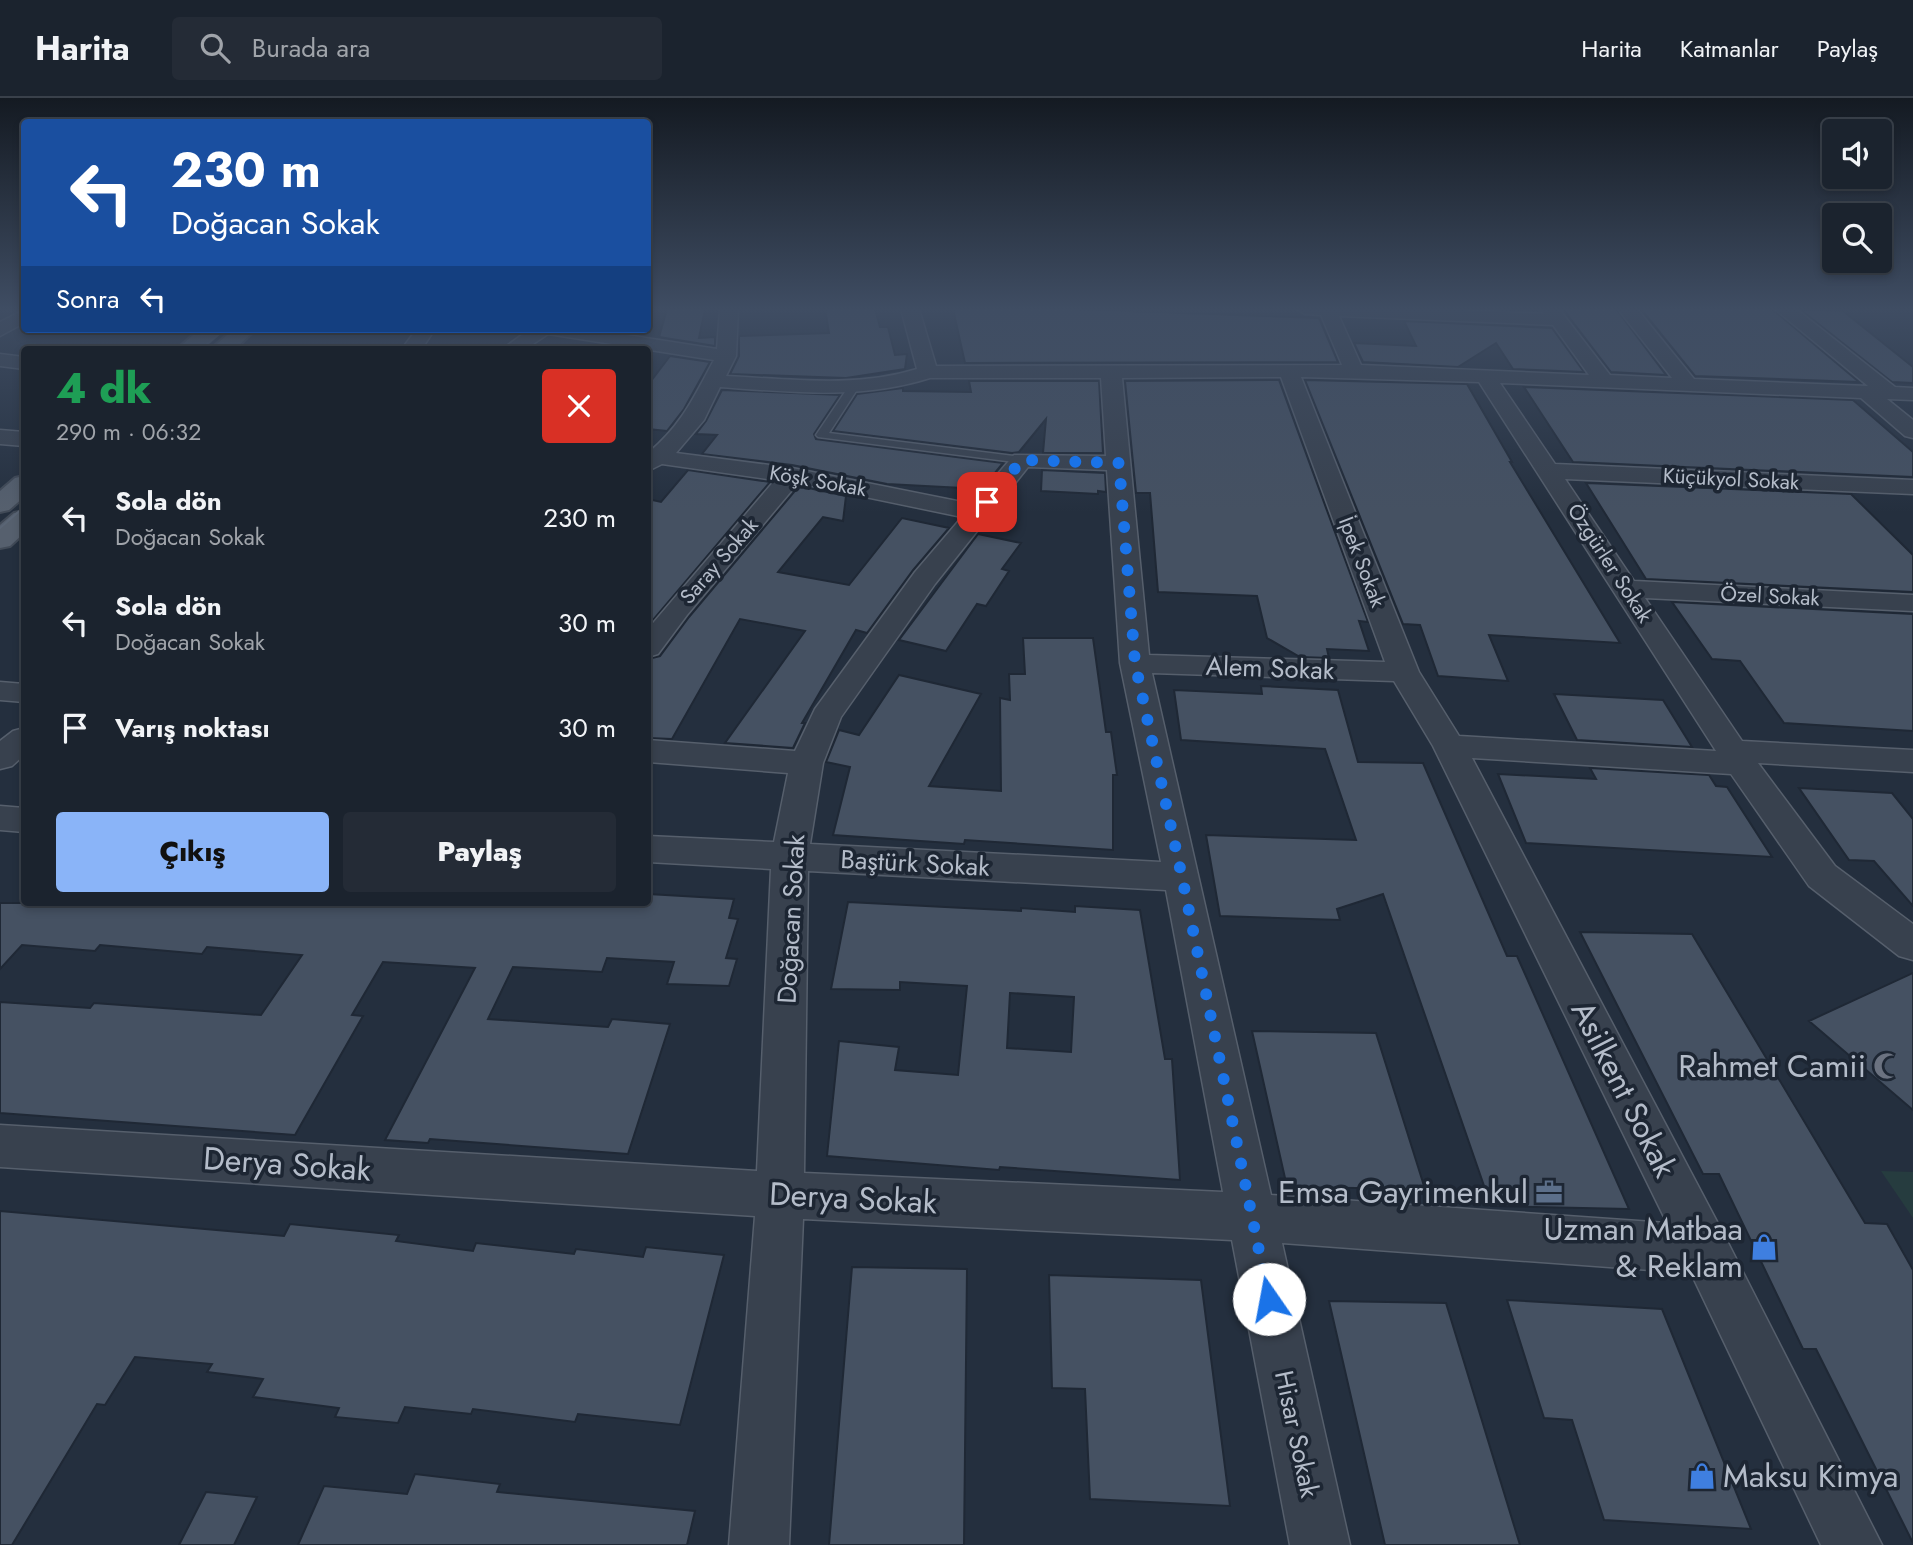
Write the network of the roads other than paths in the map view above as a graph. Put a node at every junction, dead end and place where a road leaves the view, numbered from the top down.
1 (716, 377) edge
2 (914, 377) edge
3 (1111, 377) edge
4 (1291, 377) edge
5 (1476, 377) edge
6 (1486, 377) junction
7 (1601, 377) edge
8 (1681, 377) edge
9 (1869, 377) edge
10 (714, 381) junction
11 (1604, 381) junction
12 (855, 385) junction
13 (1688, 385) junction
14 (1866, 392) junction
15 (1890, 393) junction
16 (1913, 394) edge
17 (1913, 430) edge
18 (0, 437) edge
19 (21, 439) edge
20 (657, 451) edge
21 (1022, 460) junction
22 (1119, 463) junction
23 (1548, 471) junction
24 (792, 475) junction
25 (21, 486) edge
26 (1913, 487) edge
27 (0, 504) edge
28 (978, 513) junction
29 (21, 522) edge
30 (0, 540) edge
31 (1627, 589) junction
32 (1913, 603) edge
33 (651, 644) edge
34 (1135, 663) junction
35 (1404, 672) junction
36 (0, 691) edge
37 (21, 693) edge
38 (21, 740) edge
39 (1449, 746) junction
40 (651, 751) edge
41 (1737, 757) junction
42 (0, 758) edge
43 (1913, 761) edge
44 (806, 764) junction
45 (0, 818) edge
46 (21, 820) edge
47 (651, 849) edge
48 (790, 856) junction
49 (1182, 877) junction
50 (1913, 945) edge
51 (0, 1146) edge
52 (780, 1195) junction
53 (1252, 1217) junction
54 (1706, 1250) junction
55 (759, 1545) edge
56 (1320, 1545) edge
57 (1852, 1545) edge

1 - 10 street
2 - 12 street
3 - 22 street, Hisar Sokak
4 - 35 street, İpek Sokak
5 - 6 street
6 - 11 street
6 - 23 street, Özgürler Sokak
7 - 11 street
8 - 13 street
9 - 15 street
10 - 12 street
10 - 20 street
11 - 13 street
12 - 21 lane
13 - 14 street
14 - 15 street
14 - 17 street
15 - 16 street
18 - 19 street
20 - 24 street, Köşk Sokak
21 - 22 street
21 - 28 street, Doğacan Sokak
22 - 34 street, Hisar Sokak
23 - 26 street, Küçükyol Sokak
23 - 31 street, Özgürler Sokak
24 - 28 street, Köşk Sokak
24 - 33 street, Saray Sokak
25 - 27 main road
28 - 44 street, Doğacan Sokak
29 - 30 main road
31 - 32 street, Özel Sokak
31 - 41 street, Özgürler Sokak
34 - 35 street, Alem Sokak
34 - 49 street, Hisar Sokak
35 - 39 street, İpek Sokak
36 - 37 street
38 - 42 street
39 - 41 street
39 - 54 street, Asilkent Sokak
40 - 44 street
41 - 43 street
41 - 50 street, Özgürler Sokak
44 - 48 street, Doğacan Sokak
45 - 46 street
47 - 48 street, Baştürk Sokak
48 - 49 street, Baştürk Sokak
48 - 52 street, Doğacan Sokak
49 - 53 street, Hisar Sokak
51 - 52 street, Derya Sokak
52 - 53 street, Derya Sokak
52 - 55 street, Doğacan Sokak
53 - 54 street, Derya Sokak
53 - 56 street, Hisar Sokak
54 - 57 street, Asilkent Sokak

